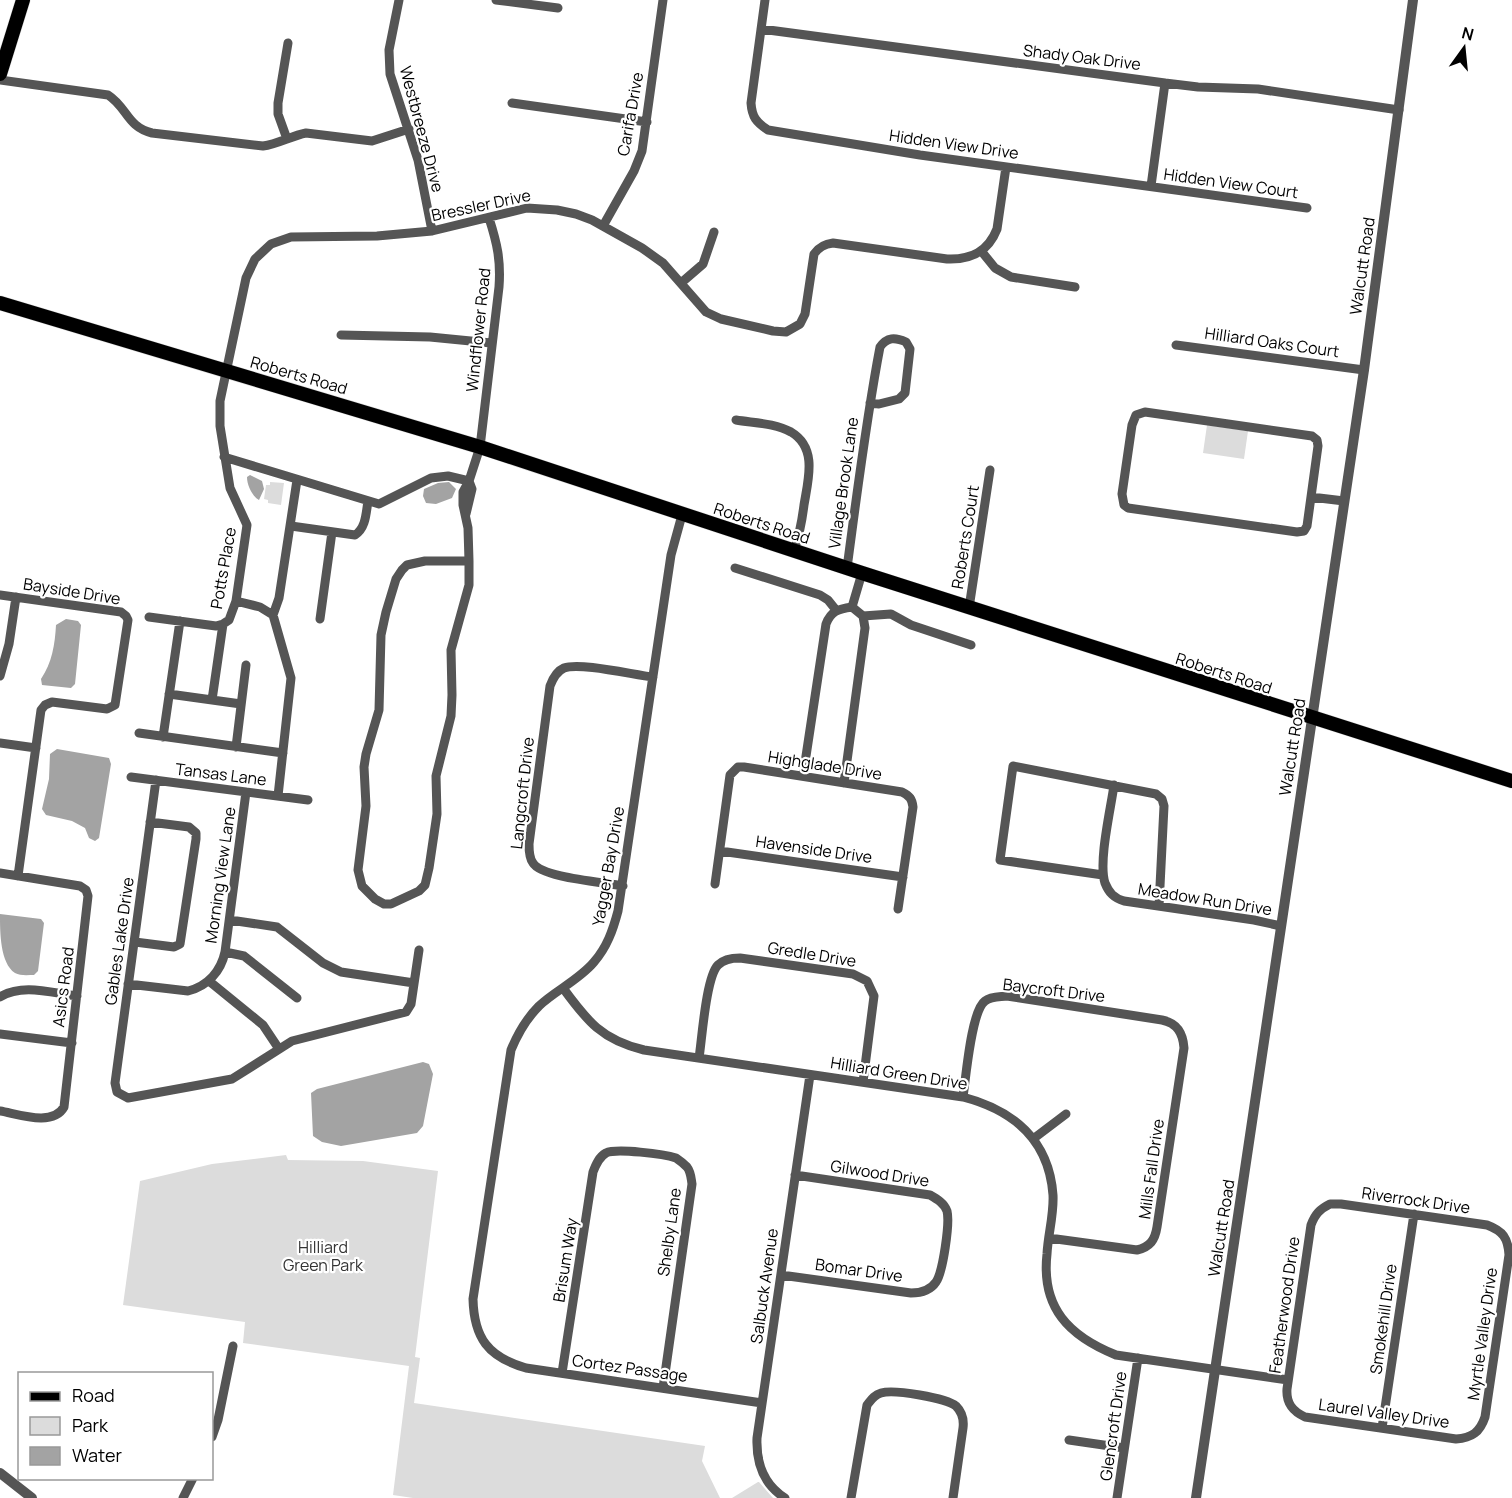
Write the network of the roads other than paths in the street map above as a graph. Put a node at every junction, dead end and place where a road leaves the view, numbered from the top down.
1 (24, 0) edge
2 (399, 0) edge
3 (496, 0) edge
4 (663, 0) edge
5 (765, 0) edge
6 (1413, 0) edge
7 (558, 8) dead end
8 (761, 29) junction
9 (288, 43) dead end
10 (0, 74) edge
11 (0, 80) edge
12 (1165, 83) junction
13 (512, 103) dead end
14 (1400, 110) junction
15 (647, 122) junction
16 (409, 129) junction
17 (287, 139) junction
18 (1006, 167) junction
19 (1151, 186) junction
20 (1307, 208) dead end
21 (489, 218) junction
22 (603, 226) junction
23 (432, 231) junction
24 (714, 232) dead end
25 (982, 252) junction
26 (681, 283) junction
27 (1075, 287) dead end
28 (0, 303) edge
29 (341, 335) dead end
30 (491, 343) junction
31 (1176, 345) dead end
32 (1364, 370) junction
33 (226, 371) junction
34 (870, 403) junction
35 (736, 420) dead end
36 (480, 447) junction
37 (224, 457) junction
38 (990, 470) dead end
39 (297, 480) junction
40 (469, 481) junction
41 (1311, 497) junction
42 (368, 501) junction
43 (1344, 501) junction
44 (682, 515) junction
45 (291, 526) junction
46 (332, 532) junction
47 (794, 551) junction
48 (469, 561) junction
49 (735, 567) dead end
50 (847, 568) junction
51 (862, 573) junction
52 (0, 595) edge
53 (16, 597) junction
54 (236, 601) junction
55 (852, 607) junction
56 (969, 608) junction
57 (836, 610) junction
58 (273, 615) junction
59 (863, 616) junction
60 (149, 617) dead end
61 (320, 619) dead end
62 (180, 621) junction
63 (224, 624) junction
64 (971, 645) dead end
65 (246, 665) dead end
66 (0, 676) edge
67 (653, 677) junction
68 (169, 694) junction
69 (212, 700) junction
70 (241, 704) junction
71 (1311, 718) junction
72 (139, 733) dead end
73 (163, 736) junction
74 (0, 743) edge
75 (36, 747) junction
76 (236, 747) junction
77 (283, 753) junction
78 (803, 776) junction
79 (131, 777) dead end
80 (156, 780) junction
81 (1512, 781) edge
82 (844, 783) junction
83 (1114, 785) junction
84 (246, 792) junction
85 (278, 796) junction
86 (308, 801) dead end
87 (150, 822) junction
88 (720, 851) junction
89 (0, 873) edge
90 (1103, 875) junction
91 (18, 876) junction
92 (903, 877) junction
93 (715, 884) dead end
94 (623, 886) junction
95 (1159, 906) junction
96 (898, 909) dead end
97 (230, 920) junction
98 (1281, 926) junction
99 (135, 942) junction
100 (419, 950) dead end
101 (225, 952) junction
102 (209, 981) junction
103 (414, 983) junction
104 (128, 984) junction
105 (563, 988) junction
106 (77, 996) junction
107 (0, 997) edge
108 (297, 998) dead end
109 (1180, 1031) joint
110 (0, 1034) edge
111 (72, 1043) junction
112 (279, 1049) junction
113 (699, 1058) junction
114 (810, 1075) junction
115 (863, 1082) junction
116 (963, 1097) junction
117 (0, 1111) edge
118 (1066, 1114) dead end
119 (1033, 1139) junction
120 (605, 1154) joint
121 (795, 1175) junction
122 (1321, 1208) joint
123 (1414, 1215) junction
124 (1504, 1235) joint
125 (1049, 1238) junction
126 (781, 1275) junction
127 (932, 1287) joint
128 (233, 1346) dead end
129 (496, 1356) joint
130 (1138, 1358) junction
131 (1215, 1370) junction
132 (562, 1373) junction
133 (1288, 1380) junction
134 (663, 1388) junction
135 (762, 1403) junction
136 (1291, 1408) joint
137 (1382, 1428) junction
138 (213, 1434) edge
139 (1475, 1434) joint
140 (1069, 1440) dead end
141 (1124, 1448) junction
142 (0, 1473) edge
143 (192, 1480) edge
144 (782, 1496) edge
145 (32, 1498) edge
146 (183, 1498) edge
147 (852, 1498) edge
148 (953, 1498) edge
149 (1117, 1498) edge
150 (1196, 1498) edge

1 - 10 main road
2 - 16 street, Westbreeze Drive
3 - 7 street
4 - 15 street, Carifa Drive
5 - 8 street
6 - 14 street, Walcutt Road
8 - 12 street, Shady Oak Drive
8 - 18 street, Hidden View Drive
9 - 17 street
11 - 17 street
12 - 14 street, Shady Oak Drive
12 - 19 street
13 - 15 street
14 - 32 street, Walcutt Road
15 - 22 street, Carifa Drive
16 - 17 street
16 - 23 street, Westbreeze Drive
18 - 19 street, Hidden View Drive
18 - 25 street
19 - 20 street, Hidden View Court
21 - 22 street, Bressler Drive
21 - 23 street, Bressler Drive
21 - 30 street, Windflower Road
22 - 26 street, Bressler Drive
23 - 33 street, Bressler Drive
24 - 26 street
25 - 26 street, Bressler Drive
25 - 27 street
28 - 33 main road, Roberts Road
29 - 30 street
30 - 36 street, Windflower Road
31 - 32 street, Hilliard Oaks Court
32 - 43 street, Walcutt Road
33 - 36 main road, Roberts Road
33 - 37 street, Potts Place
34 - 34 street, Village Brook Lane
34 - 50 street, Village Brook Lane
35 - 47 street
36 - 40 street, Windflower Road
36 - 44 main road, Roberts Road
37 - 39 street
37 - 54 street, Potts Place
38 - 56 street, Roberts Court
39 - 42 street
39 - 45 street
40 - 42 street
40 - 48 street, Windflower Road
41 - 41 street
41 - 43 street
42 - 46 street
43 - 71 street, Walcutt Road
44 - 47 main road, Roberts Road
44 - 67 street, Yagger Bay Drive
45 - 46 street
45 - 58 street
46 - 61 street
47 - 50 main road, Roberts Road
48 - 48 street, Windflower Road
49 - 57 street
50 - 51 main road, Roberts Road
51 - 55 street
51 - 56 main road, Roberts Road
52 - 53 street, Bayside Drive
53 - 66 street
53 - 75 street, Bayside Drive
54 - 58 street
54 - 63 street, Potts Place
55 - 57 street
55 - 59 street
56 - 71 main road, Roberts Road
57 - 78 street
58 - 77 street
59 - 64 street
59 - 82 street
60 - 62 street
62 - 63 street
62 - 68 street
63 - 69 street, Potts Place
65 - 70 street
67 - 94 street, Yagger Bay Drive
67 - 94 street, Langcroft Drive
68 - 69 street
68 - 73 street
69 - 70 street
70 - 76 street
71 - 81 main road, Roberts Road
71 - 98 street, Walcutt Road
72 - 73 street
73 - 76 street
74 - 75 street
75 - 91 street, Bayside Drive
76 - 77 street
77 - 85 street
78 - 82 street, Highglade Drive
78 - 88 street, Highglade Drive
79 - 80 street, Tansas Lane
80 - 84 street, Tansas Lane
80 - 87 street, Gables Lake Drive
82 - 92 street, Highglade Drive
83 - 90 street
83 - 90 street
83 - 95 street
84 - 85 street, Tansas Lane
84 - 97 street, Morning View Lane
85 - 86 street, Tansas Lane
87 - 99 street, Gables Lake Drive
87 - 99 street
88 - 92 street, Havenside Drive
88 - 93 street
89 - 91 street, Asics Road
90 - 95 street, Meadow Run Drive
91 - 106 street, Asics Road
92 - 96 street
94 - 105 street, Yagger Bay Drive
95 - 98 street, Meadow Run Drive
97 - 101 street, Morning View Lane
97 - 103 street
98 - 131 street, Walcutt Road
99 - 104 street, Gables Lake Drive
100 - 103 street
101 - 102 street, Morning View Lane
101 - 108 street
102 - 104 street
102 - 112 street
103 - 112 street
104 - 112 street, Gables Lake Drive
105 - 113 street, Hilliard Green Drive
105 - 129 street, Yagger Bay Drive
106 - 107 street
106 - 111 street, Asics Road
109 - 116 street, Baycroft Drive
109 - 125 street, Mills Fall Drive
110 - 111 street
111 - 117 street, Asics Road
113 - 114 street, Hilliard Green Drive
113 - 115 street, Gredle Drive
114 - 115 street, Hilliard Green Drive
114 - 121 street, Salbuck Avenue
115 - 116 street, Hilliard Green Drive
116 - 119 street, Hilliard Green Drive
118 - 119 street
119 - 125 street, Hilliard Green Drive
120 - 132 street, Brisum Way
120 - 134 street, Shelby Lane
121 - 126 street, Salbuck Avenue
121 - 127 street, Gilwood Drive
122 - 123 street, Riverrock Drive
122 - 133 street, Featherwood Drive
123 - 124 street, Riverrock Drive
123 - 137 street, Smokehill Drive
124 - 139 street, Myrtle Valley Drive
125 - 130 street, Hilliard Green Drive
126 - 127 street, Bomar Drive
126 - 135 street, Salbuck Avenue
128 - 138 street
129 - 132 street, Cortez Passage
130 - 131 street, Hilliard Green Drive
130 - 141 street, Glencroft Drive
131 - 133 street, Hilliard Green Drive
131 - 150 street, Walcutt Road
132 - 134 street, Cortez Passage
133 - 136 street, Featherwood Drive
134 - 135 street, Cortez Passage
135 - 144 street, Salbuck Avenue
136 - 137 street, Laurel Valley Drive
137 - 139 street, Laurel Valley Drive
140 - 141 street
141 - 149 street, Glencroft Drive
142 - 145 street
143 - 146 street
147 - 148 street

